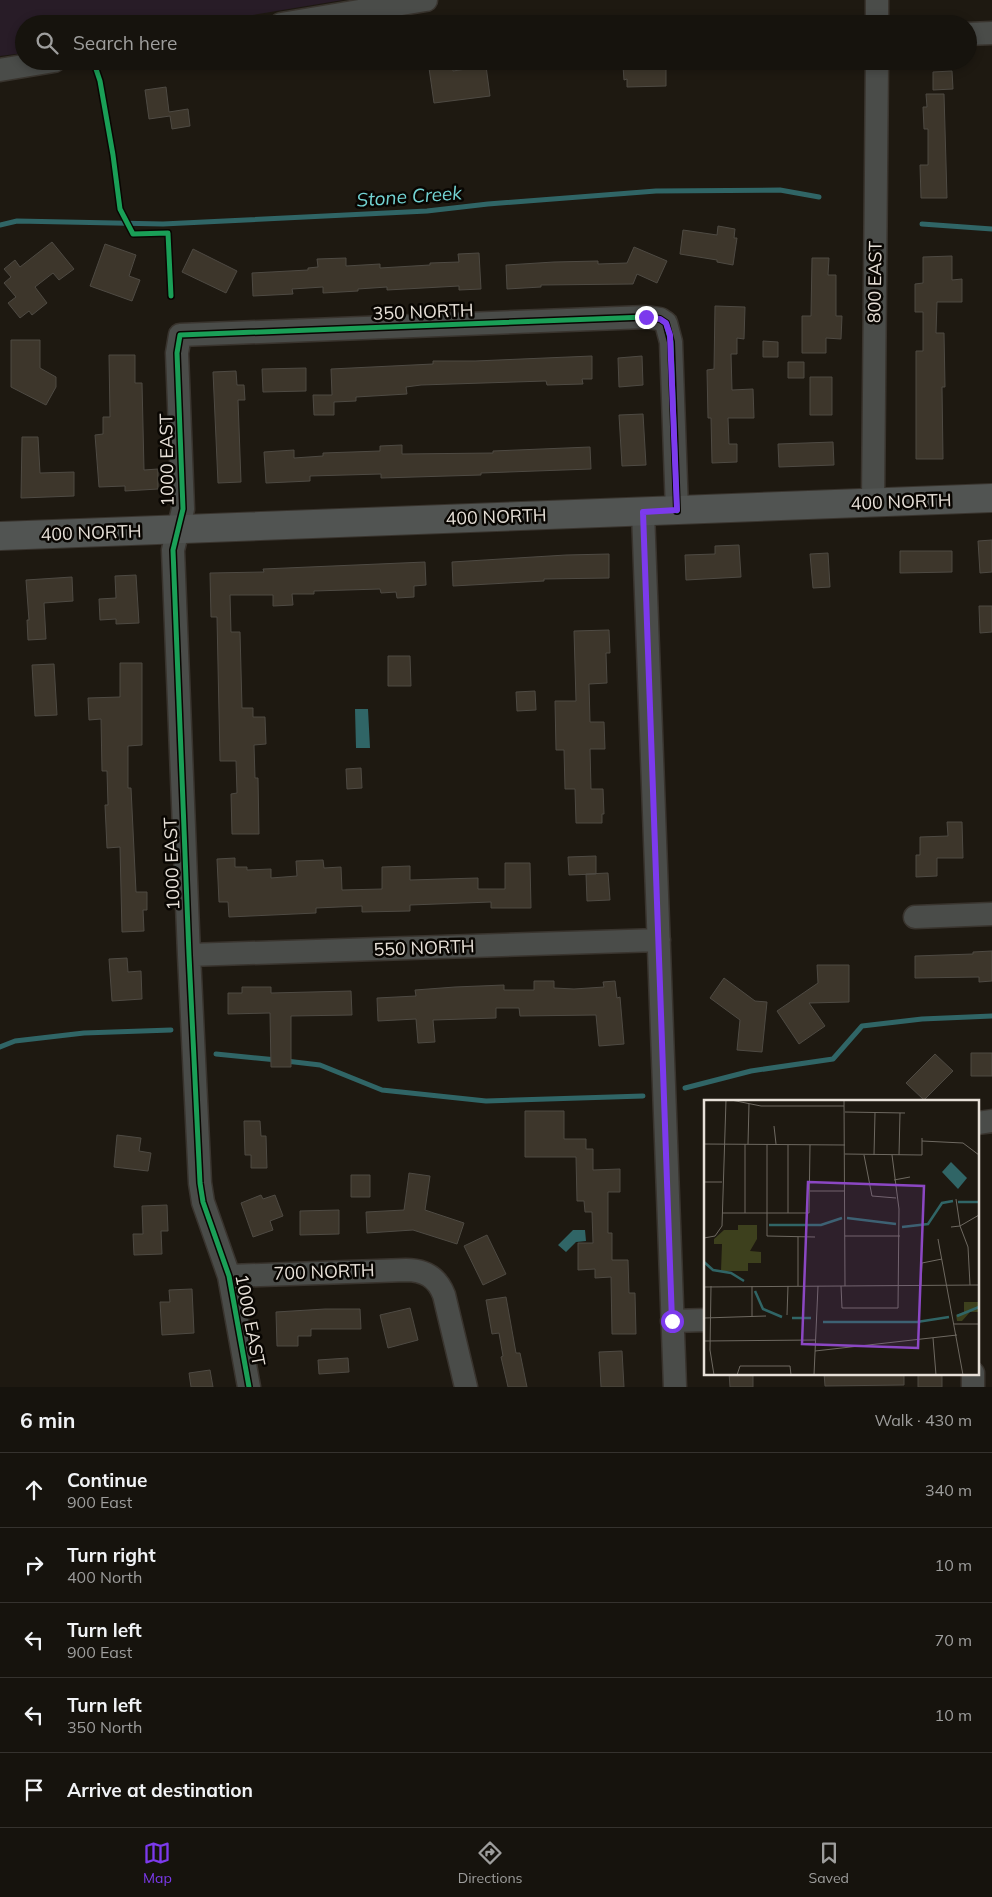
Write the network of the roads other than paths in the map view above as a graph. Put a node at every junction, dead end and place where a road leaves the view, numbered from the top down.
1 (426, 0) edge
2 (877, 0) edge
3 (335, 15) edge
4 (877, 15) edge
5 (992, 33) edge
6 (977, 34) edge
7 (15, 68) edge
8 (0, 70) edge
9 (877, 70) edge
10 (180, 335) joint
11 (992, 498) edge
12 (873, 503) junction
13 (677, 510) junction
14 (643, 512) junction
15 (178, 530) junction
16 (0, 536) edge
17 (992, 914) edge
18 (915, 917) dead end
19 (659, 940) junction
20 (189, 955) junction
21 (229, 1276) junction
22 (704, 1320) edge
23 (672, 1321) junction
24 (973, 1374) edge
25 (249, 1387) edge
26 (466, 1387) edge
27 (675, 1387) edge
28 (973, 1387) edge

1 - 3 street
2 - 4 street
5 - 6 street
7 - 8 street
9 - 12 street, 800 EAST
10 - 13 street, 350 NORTH
10 - 15 street, 1000 EAST
11 - 12 main road, 400 NORTH
12 - 13 main road, 400 NORTH
13 - 14 main road, 400 NORTH
14 - 15 main road, 400 NORTH
14 - 19 street
15 - 16 main road, 400 NORTH
15 - 20 street, 1000 EAST
17 - 18 street
19 - 20 street, 550 NORTH
19 - 23 street
20 - 21 street, 1000 EAST
21 - 25 street, 1000 EAST
21 - 26 street, 700 NORTH
22 - 23 street
23 - 27 street
24 - 28 street

